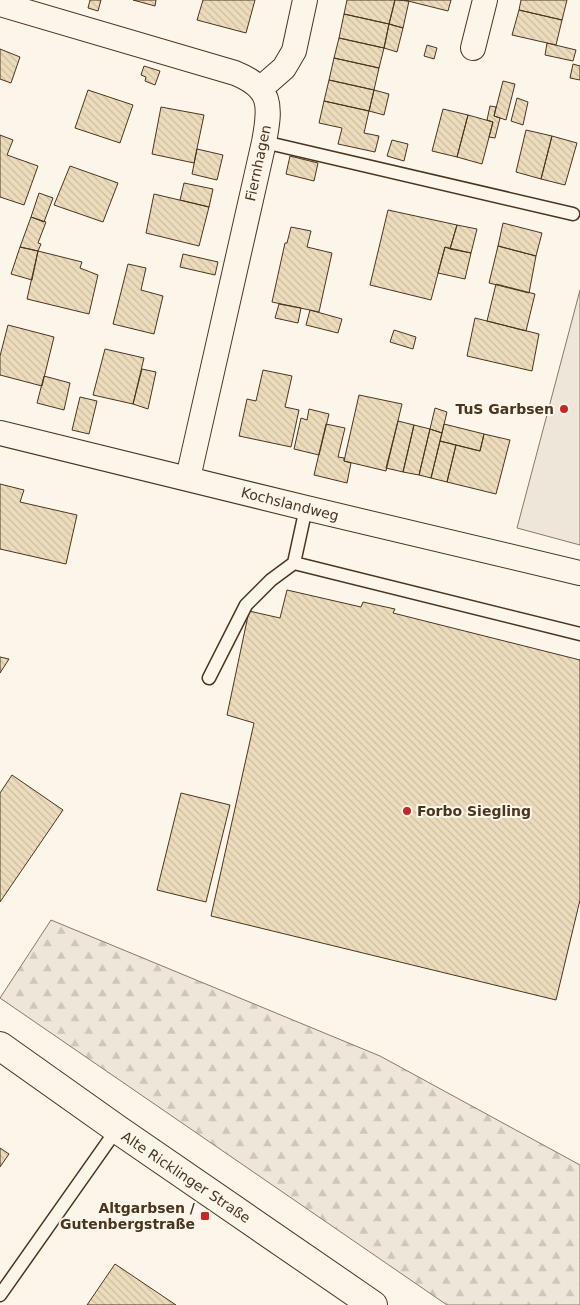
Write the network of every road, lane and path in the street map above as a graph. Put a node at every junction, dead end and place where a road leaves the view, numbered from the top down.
1 (305, 0) edge
2 (485, 0) edge
3 (0, 4) edge
4 (473, 48) dead end
5 (260, 89) junction
6 (264, 142) junction
7 (573, 214) dead end
8 (0, 433) edge
9 (188, 478) junction
10 (306, 508) junction
11 (294, 563) junction
12 (580, 573) edge
13 (580, 634) edge
14 (209, 678) dead end
15 (0, 1046) edge
16 (117, 1129) junction
17 (0, 1295) edge
18 (373, 1305) edge

1 - 5 street
2 - 4 street
3 - 5 street
5 - 6 street, Fiernhagen
6 - 7 lane
6 - 9 street, Fiernhagen
8 - 9 street, Kochslandweg
9 - 10 street, Kochslandweg
10 - 11 lane
10 - 12 street, Kochslandweg
11 - 13 lane
11 - 14 lane
15 - 16 street, Alte Ricklinger Straße
16 - 17 lane
16 - 18 street, Alte Ricklinger Straße

